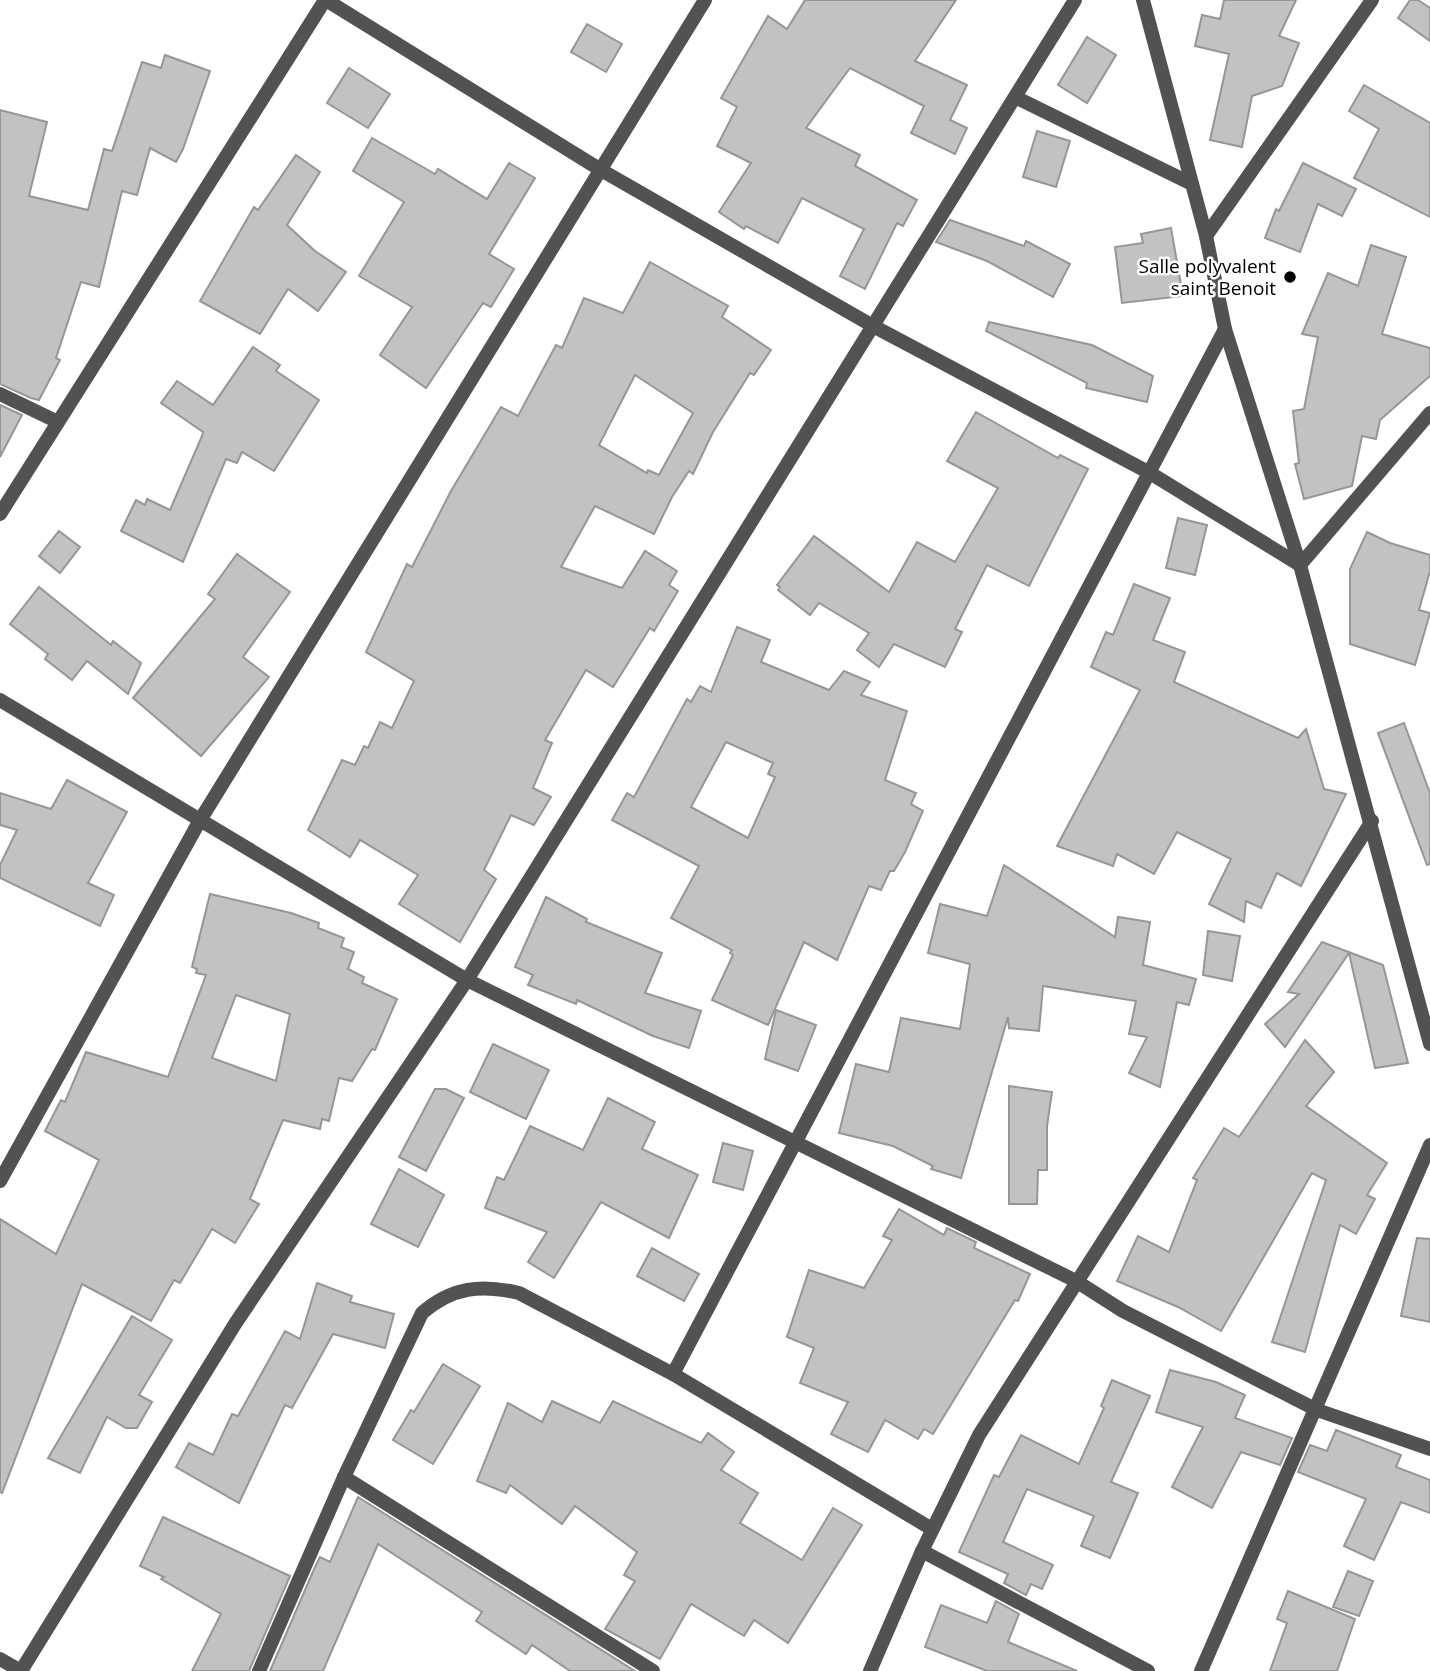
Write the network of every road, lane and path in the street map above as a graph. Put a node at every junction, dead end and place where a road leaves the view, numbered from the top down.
1 (326, 0) edge
2 (705, 0) edge
3 (1075, 0) edge
4 (1143, 0) edge
5 (1372, 0) edge
6 (1015, 97) junction
7 (601, 170) junction
8 (1192, 184) junction
9 (1206, 236) junction
10 (873, 326) junction
11 (1225, 329) junction
12 (0, 394) edge
13 (1430, 413) edge
14 (58, 422) junction
15 (1150, 473) junction
16 (0, 514) edge
17 (1300, 565) junction
18 (0, 700) edge
19 (1372, 821) junction
20 (199, 822) junction
21 (467, 980) junction
22 (1430, 1045) edge
23 (793, 1141) junction
24 (1430, 1145) edge
25 (0, 1181) edge
26 (1076, 1281) junction
27 (673, 1374) junction
28 (1317, 1410) junction
29 (1430, 1450) edge
30 (344, 1477) junction
31 (932, 1529) junction
32 (922, 1551) junction
33 (0, 1659) edge
34 (21, 1671) edge
35 (259, 1671) edge
36 (653, 1671) edge
37 (870, 1671) edge
38 (1147, 1671) edge
39 (1201, 1671) edge

1 - 7 street
1 - 14 street
2 - 7 street
3 - 6 street
4 - 8 street
5 - 9 street
6 - 8 street
6 - 10 street
7 - 10 street
7 - 20 street
8 - 9 street
9 - 11 street
10 - 15 street
10 - 21 street
11 - 15 street
11 - 17 street
12 - 14 street
13 - 17 street
14 - 16 street
15 - 17 street
15 - 23 street
17 - 19 street
18 - 20 street
19 - 22 street
19 - 26 street
20 - 21 street
20 - 25 street
21 - 23 street
21 - 34 street
23 - 26 street
23 - 27 street
24 - 28 street
26 - 28 street
26 - 31 street
27 - 30 street
27 - 31 street
28 - 29 street
28 - 39 street
30 - 35 street
30 - 36 street
31 - 32 street
32 - 37 street
32 - 38 street
33 - 34 street

